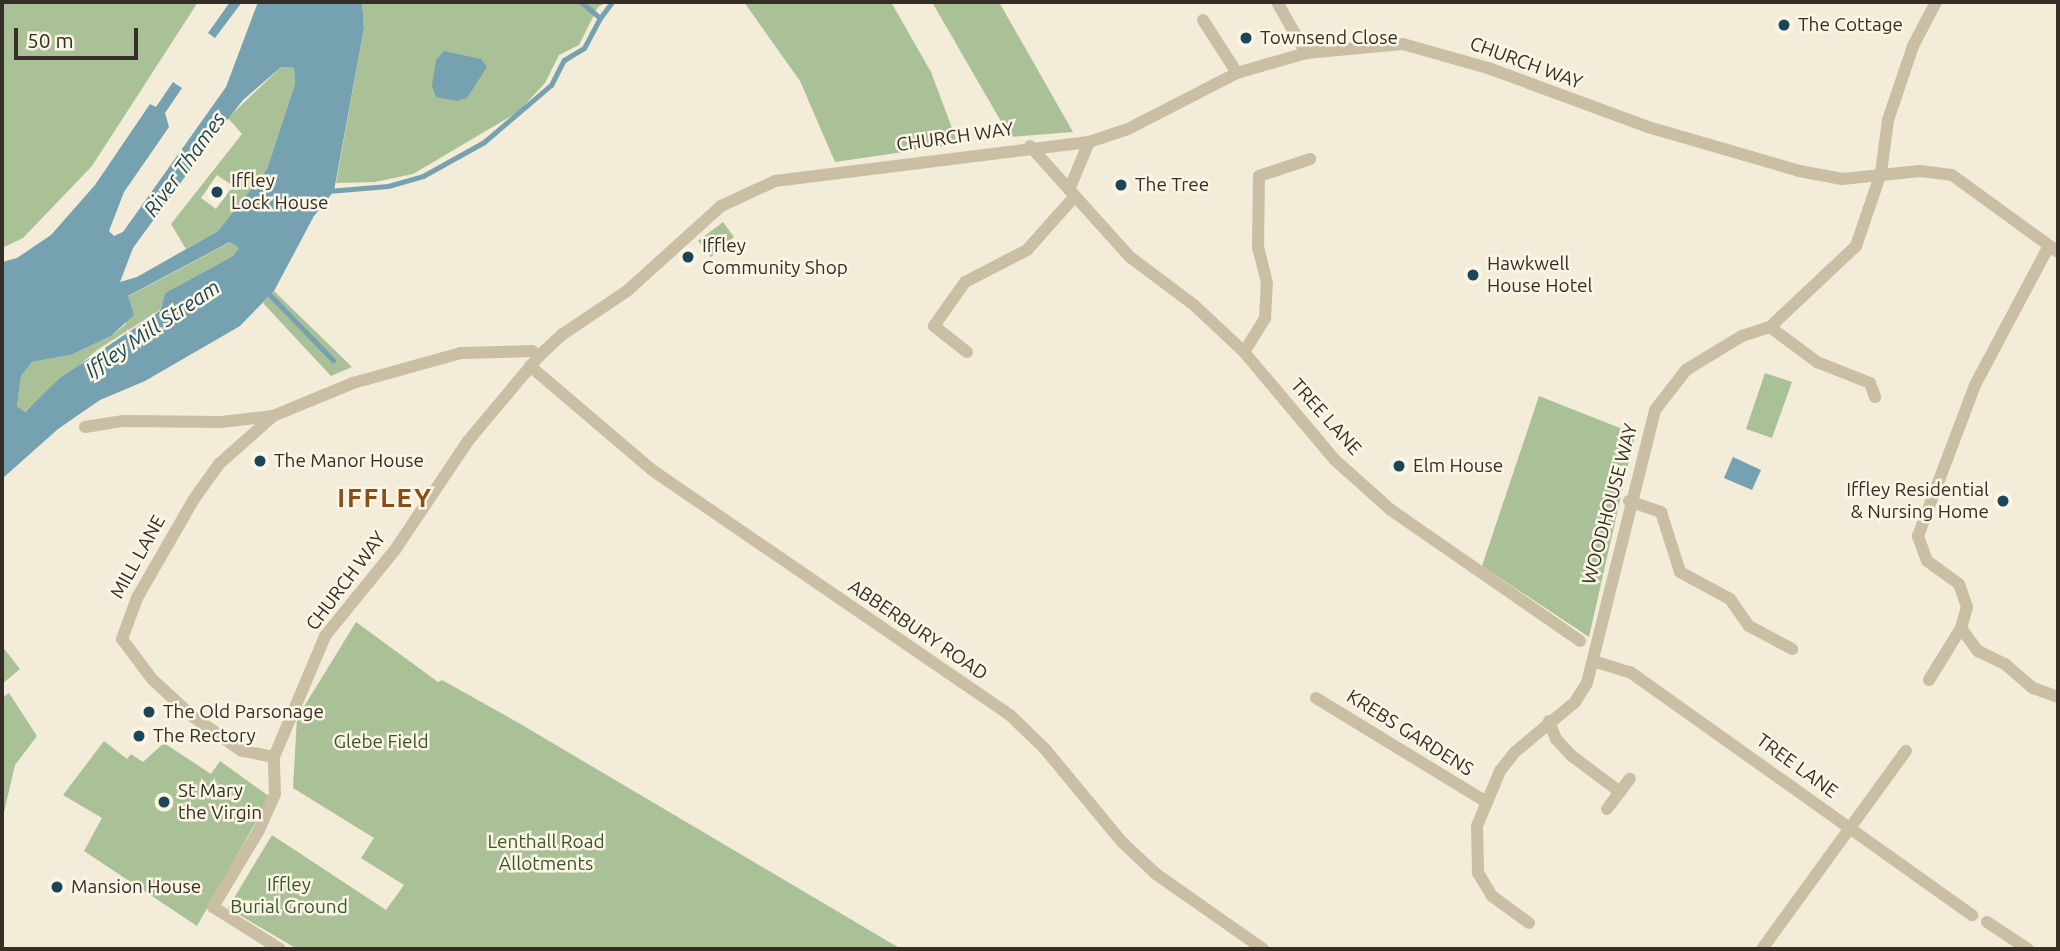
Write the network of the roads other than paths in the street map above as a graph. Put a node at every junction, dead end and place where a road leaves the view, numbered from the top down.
1 (1277, 2) edge
2 (1936, 2) edge
3 (1203, 20) dead end
4 (1306, 53) junction
5 (1237, 74) junction
6 (1089, 142) junction
7 (1030, 146) junction
8 (1310, 159) dead end
9 (1881, 173) junction
10 (1072, 193) junction
11 (2053, 249) edge
12 (1770, 327) junction
13 (967, 352) dead end
14 (1244, 352) junction
15 (534, 361) junction
16 (1875, 397) dead end
17 (273, 416) junction
18 (85, 427) dead end
19 (1629, 501) junction
20 (1961, 628) junction
21 (1580, 641) dead end
22 (1792, 649) dead end
23 (1593, 661) junction
24 (1929, 680) dead end
25 (2058, 697) edge
26 (1316, 698) dead end
27 (1549, 722) junction
28 (1906, 751) dead end
29 (274, 757) junction
30 (1630, 779) dead end
31 (1620, 792) junction
32 (1485, 801) junction
33 (1607, 809) dead end
34 (1850, 828) junction
35 (1972, 915) dead end
36 (1987, 922) dead end
37 (1529, 923) dead end
38 (280, 949) edge
39 (1263, 949) edge
40 (1762, 949) edge
41 (2028, 949) edge

1 - 4 street
2 - 9 street, WOODHOUSE WAY
3 - 5 street
4 - 5 street, CHURCH WAY
4 - 9 street, CHURCH WAY
5 - 6 street, CHURCH WAY
6 - 7 street, CHURCH WAY
6 - 10 street
7 - 10 street, TREE LANE
7 - 15 street, CHURCH WAY
8 - 14 street
9 - 11 street, CHURCH WAY
9 - 12 street, WOODHOUSE WAY
10 - 13 street
10 - 14 street, TREE LANE
11 - 20 street
12 - 16 street
12 - 19 street, WOODHOUSE WAY
14 - 21 street, TREE LANE
15 - 17 street, MILL LANE
15 - 29 street, CHURCH WAY
15 - 39 street, ABBERBURY ROAD
17 - 18 street, MILL LANE
17 - 29 street, MILL LANE
19 - 22 street
19 - 23 street, WOODHOUSE WAY
20 - 24 street
20 - 25 street
23 - 27 street, WOODHOUSE WAY
23 - 34 street, TREE LANE
26 - 32 street, KREBS GARDENS
27 - 31 street
27 - 32 street, WOODHOUSE WAY
28 - 34 street
29 - 38 street
30 - 31 street
31 - 33 street
32 - 37 street, WOODHOUSE WAY
34 - 35 street, TREE LANE
34 - 40 street
36 - 41 street

